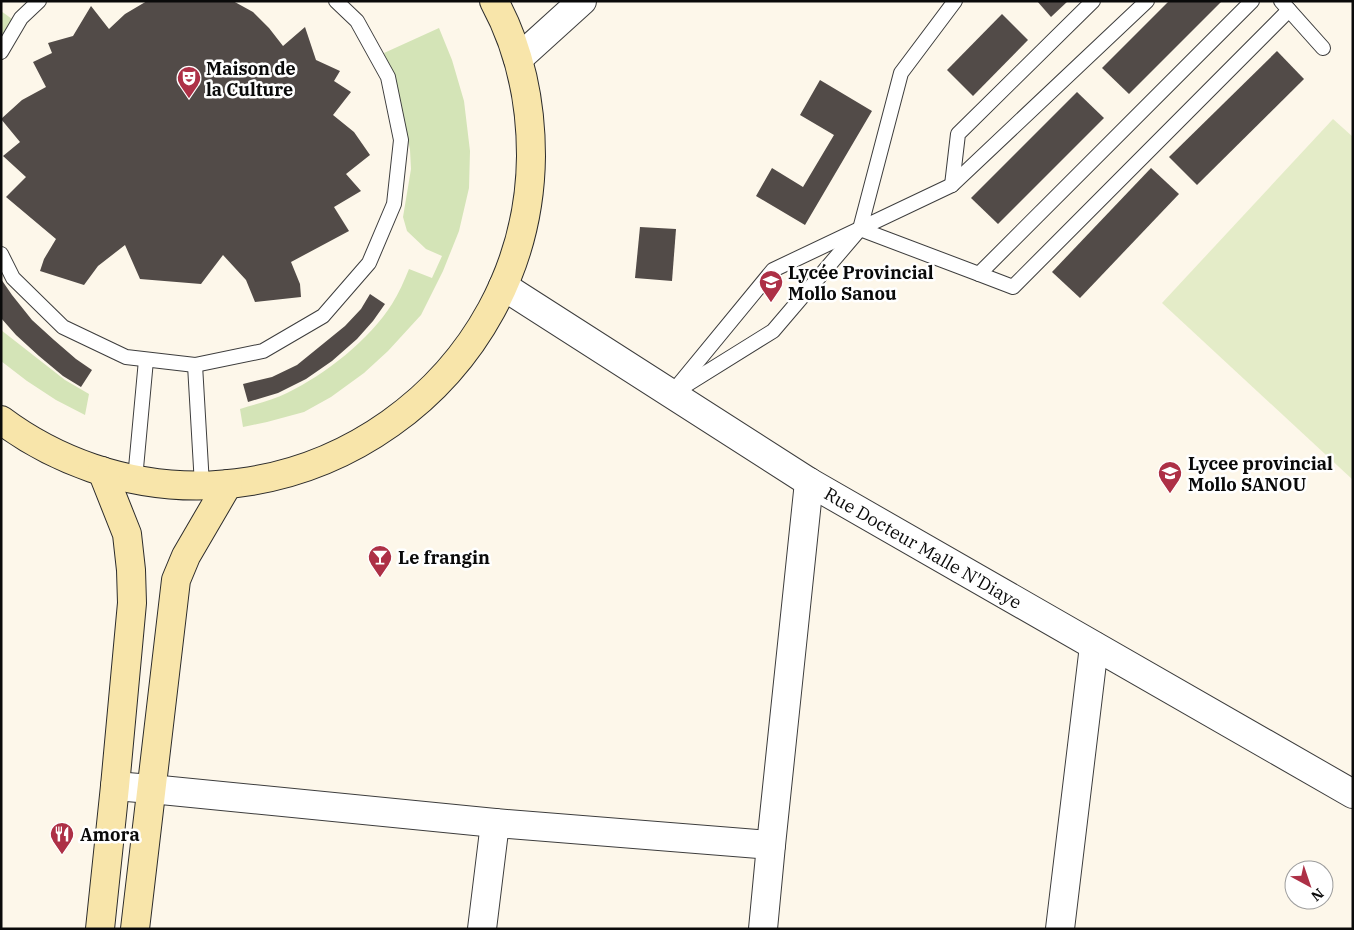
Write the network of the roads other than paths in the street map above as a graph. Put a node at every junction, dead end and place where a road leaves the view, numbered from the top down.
1 (39, 1) edge
2 (336, 1) edge
3 (494, 1) edge
4 (582, 1) edge
5 (955, 1) edge
6 (1093, 1) edge
7 (1147, 1) edge
8 (1252, 1) edge
9 (1285, 6) edge
10 (1323, 48) dead end
11 (1, 52) edge
12 (518, 59) junction
13 (952, 185) junction
14 (860, 229) junction
15 (1, 254) edge
16 (979, 274) junction
17 (504, 286) junction
18 (146, 360) junction
19 (195, 366) junction
20 (671, 394) junction
21 (1, 420) edge
22 (102, 471) junction
23 (135, 479) junction
24 (809, 482) junction
25 (215, 484) junction
26 (1094, 646) junction
27 (116, 786) junction
28 (151, 789) junction
29 (1353, 794) edge
30 (495, 823) junction
31 (771, 845) junction
32 (100, 929) edge
33 (135, 929) edge
34 (482, 929) edge
35 (763, 929) edge
36 (1060, 929) edge

1 - 11 lane
2 - 19 lane
3 - 12 main road
4 - 12 street
5 - 14 lane
6 - 13 lane
7 - 13 lane
8 - 16 lane
9 - 10 lane
9 - 16 lane
12 - 17 main road
13 - 14 lane
14 - 16 lane
14 - 20 lane
14 - 20 lane
15 - 18 lane
17 - 20 street, Rue Docteur Malle N'Diaye
17 - 25 main road
18 - 19 lane
18 - 23 lane
19 - 25 lane
20 - 24 street, Rue Docteur Malle N'Diaye
21 - 22 main road
22 - 23 main road
22 - 27 main road
23 - 25 main road
24 - 26 street, Rue Docteur Malle N'Diaye
24 - 31 street
25 - 28 main road
26 - 29 street, Rue Docteur Malle N'Diaye
26 - 36 street
27 - 28 street
27 - 32 main road
28 - 30 street
28 - 33 main road
30 - 31 street
30 - 34 street
31 - 35 street

